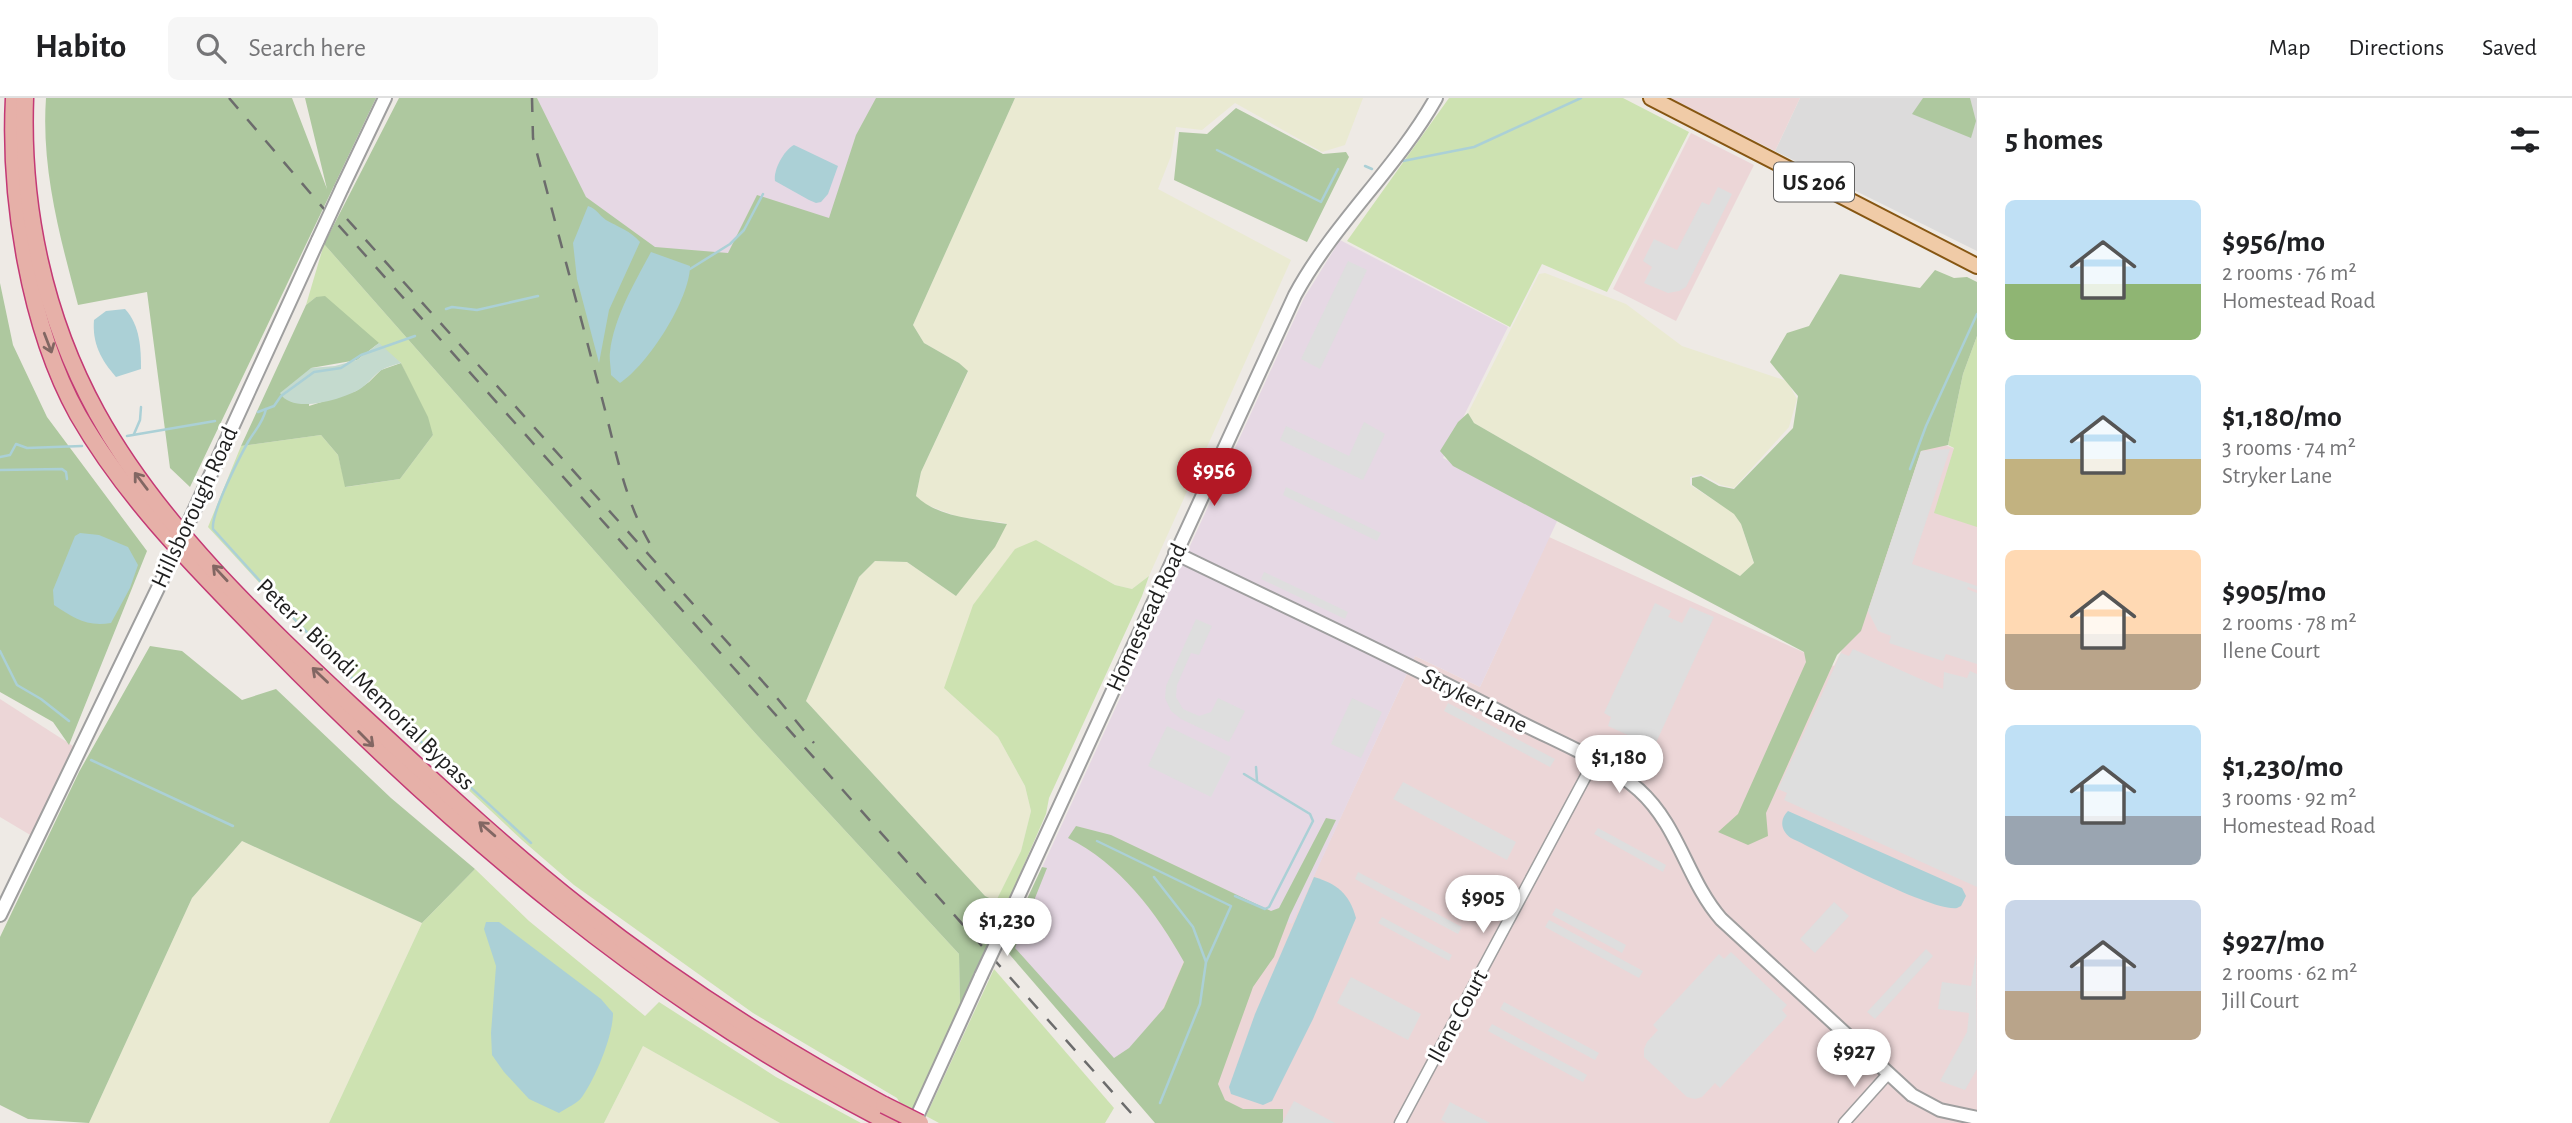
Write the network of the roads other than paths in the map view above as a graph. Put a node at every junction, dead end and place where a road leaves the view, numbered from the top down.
1 (14, 98) edge
2 (25, 98) edge
3 (385, 98) edge
4 (1436, 98) edge
5 (1651, 98) edge
6 (1977, 266) edge
7 (179, 542) junction
8 (1175, 553) junction
9 (1594, 761) junction
10 (0, 915) edge
11 (1888, 1074) junction
12 (884, 1115) edge
13 (1977, 1118) edge
14 (914, 1123) edge
15 (919, 1123) edge
16 (1400, 1123) edge
17 (1844, 1123) edge

1 -> 7 highway, Peter J. Biondi Memorial Bypass
7 -> 2 highway, Peter J. Biondi Memorial Bypass
3 - 7 street, Hillsborough Road, bridge
4 - 8 street, Homestead Road
5 - 6 main road, US 206
7 - 10 street, Hillsborough Road
7 - 12 highway, Peter J. Biondi Memorial Bypass
8 - 9 street, Stryker Lane
8 - 14 street, Homestead Road, bridge
9 - 11 street, Stryker Lane
9 - 16 street, Ilene Court
11 - 13 street, Stryker Lane
11 - 17 street
12 - 15 highway, Peter J. Biondi Memorial Bypass, bridge

